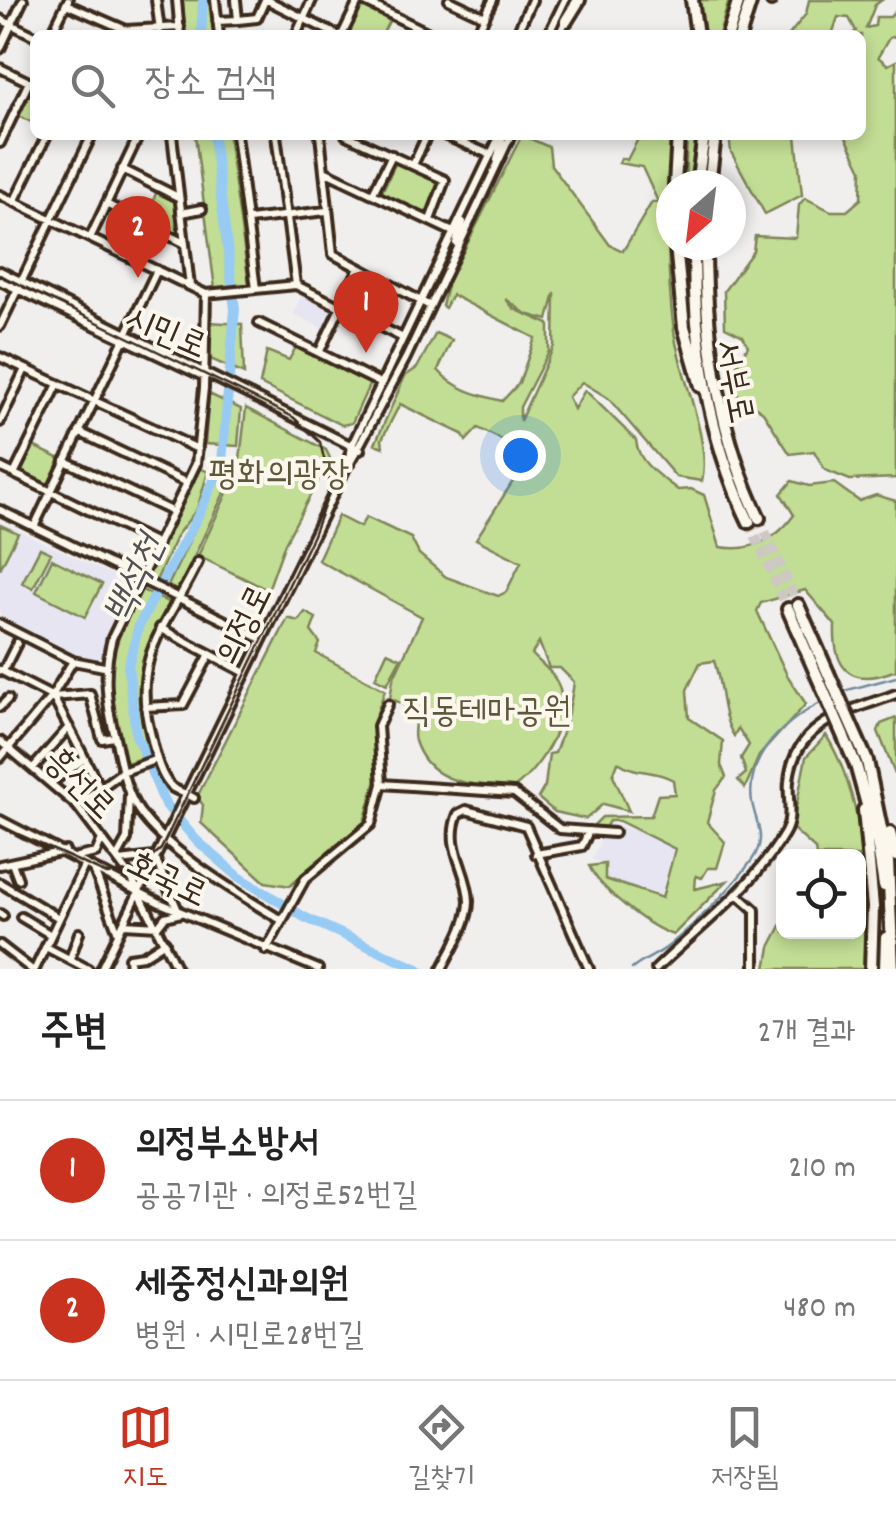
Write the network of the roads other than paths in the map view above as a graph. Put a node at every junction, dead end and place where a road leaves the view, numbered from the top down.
1 (24, 0) edge
2 (156, 0) edge
3 (177, 0) edge
4 (215, 0) edge
5 (236, 0) edge
6 (266, 0) edge
7 (312, 0) edge
8 (360, 0) edge
9 (449, 0) edge
10 (493, 0) edge
11 (532, 0) edge
12 (577, 0) edge
13 (692, 0) edge
14 (739, 0) edge
15 (751, 0) edge
16 (564, 1) edge
17 (67, 2) edge
18 (484, 17) junction
19 (0, 19) edge
20 (303, 19) junction
21 (238, 20) junction
22 (566, 20) joint
23 (217, 21) junction
24 (12, 25) junction
25 (53, 30) edge
26 (160, 30) joint
27 (180, 30) edge
28 (218, 30) edge
29 (298, 30) edge
30 (328, 30) edge
31 (342, 30) edge
32 (423, 30) edge
33 (478, 30) edge
34 (521, 30) edge
35 (550, 30) edge
36 (561, 30) edge
37 (696, 30) edge
38 (730, 30) edge
39 (742, 30) edge
40 (30, 34) edge
41 (0, 50) edge
42 (0, 68) edge
43 (30, 82) edge
44 (30, 87) edge
45 (44, 140) edge
46 (90, 140) edge
47 (136, 140) edge
48 (173, 140) edge
49 (237, 140) edge
50 (277, 140) edge
51 (320, 140) edge
52 (358, 140) edge
53 (425, 140) edge
54 (454, 140) edge
55 (498, 140) edge
56 (509, 140) edge
57 (678, 140) edge
58 (703, 140) edge
59 (714, 140) edge
60 (0, 143) edge
61 (392, 155) junction
62 (489, 157) junction
63 (413, 165) junction
64 (496, 166) junction
65 (122, 169) junction
66 (322, 170) junction
67 (676, 170) edge
68 (699, 170) edge
69 (711, 170) edge
70 (373, 193) junction
71 (0, 195) edge
72 (179, 198) junction
73 (14, 202) junction
74 (106, 204) junction
75 (202, 209) dead end
76 (326, 211) junction
77 (181, 212) junction
78 (286, 215) junction
79 (52, 220) junction
80 (249, 220) junction
81 (430, 220) junction
82 (453, 232) junction
83 (90, 238) junction
84 (184, 243) junction
85 (455, 252) junction
86 (678, 260) edge
87 (695, 260) edge
88 (705, 260) edge
89 (157, 270) junction
90 (358, 270) junction
91 (0, 271) edge
92 (0, 281) edge
93 (296, 285) junction
94 (20, 286) junction
95 (190, 286) junction
96 (253, 290) junction
97 (209, 294) junction
98 (421, 302) junction
99 (430, 306) junction
100 (341, 308) junction
101 (260, 322) dead end
102 (0, 326) edge
103 (125, 336) junction
104 (402, 338) junction
105 (319, 353) junction
106 (0, 357) edge
107 (203, 368) junction
108 (25, 369) junction
109 (207, 377) junction
110 (58, 384) junction
111 (382, 384) junction
112 (93, 400) junction
113 (714, 420) junction
114 (0, 422) edge
115 (78, 432) junction
116 (352, 445) junction
117 (198, 450) junction
118 (360, 450) junction
119 (65, 460) junction
120 (0, 467) edge
121 (346, 468) junction
122 (14, 474) junction
123 (186, 484) junction
124 (50, 492) junction
125 (0, 510) edge
126 (172, 512) junction
127 (34, 527) junction
128 (158, 544) junction
129 (198, 562) dead end
130 (141, 581) junction
131 (175, 597) junction
132 (793, 607) tunnel mouth
133 (0, 624) edge
134 (160, 628) junction
135 (262, 639) junction
136 (17, 643) dead end
137 (210, 654) junction
138 (72, 661) junction
139 (104, 667) junction
140 (2, 671) edge
141 (246, 672) junction
142 (896, 694) edge
143 (52, 697) junction
144 (8, 699) dead end
145 (388, 704) dead end
146 (0, 707) edge
147 (145, 707) junction
148 (68, 728) junction
149 (114, 737) junction
150 (0, 741) edge
151 (8, 748) junction
152 (0, 758) edge
153 (84, 758) junction
154 (157, 758) junction
155 (862, 763) junction
156 (34, 767) junction
157 (122, 772) junction
158 (52, 782) junction
159 (382, 784) junction
160 (861, 784) junction
161 (99, 786) junction
162 (129, 793) junction
163 (876, 795) junction
164 (188, 798) junction
165 (77, 806) junction
166 (0, 820) edge
167 (590, 832) junction
168 (614, 832) dead end
169 (166, 837) junction
170 (102, 838) junction
171 (66, 851) junction
172 (536, 854) junction
173 (157, 856) junction
174 (896, 856) edge
175 (77, 857) junction
176 (118, 859) junction
177 (12, 862) junction
178 (0, 865) edge
179 (87, 865) junction
180 (18, 879) dead end
181 (0, 883) edge
182 (139, 892) junction
183 (738, 896) junction
184 (181, 911) junction
185 (21, 917) dead end
186 (59, 918) junction
187 (281, 920) junction
188 (123, 924) junction
189 (158, 926) junction
190 (80, 933) dead end
191 (52, 935) junction
192 (118, 935) junction
193 (165, 942) junction
194 (0, 945) edge
195 (46, 947) junction
196 (266, 950) junction
197 (70, 959) junction
198 (443, 967) edge
199 (36, 968) edge
200 (88, 969) edge
201 (101, 969) edge
202 (130, 969) edge
203 (177, 969) edge
204 (318, 969) edge
205 (454, 969) edge
206 (589, 969) edge
207 (656, 969) edge
208 (756, 969) edge
209 (871, 969) edge
210 (885, 969) edge
211 (893, 969) edge

1 - 24 street
2 - 26 street
3 - 27 street
4 - 23 street
5 - 21 street
6 - 20 street
6 - 21 street
7 - 20 street
8 - 31 street
8 - 32 street
9 - 18 street
10 - 18 street
11 - 34 street
12 - 22 highway
13 - 37 highway
14 - 38 highway
15 - 39 highway
16 - 35 street
17 - 25 street
17 - 26 street
18 - 33 street
19 - 24 street
20 - 29 street
20 - 30 street
21 - 23 street
22 - 36 street
23 - 28 street
24 - 40 street
24 - 41 street
42 - 43 street
44 - 60 street
45 - 73 street
46 - 79 street
47 - 65 street
48 - 72 street
49 - 80 street
50 - 78 street
51 - 66 street
52 - 61 street
53 - 63 street
54 - 62 street
55 - 62 street, 의정로
56 - 64 street, 의정로
57 - 67 highway
58 - 68 highway
59 - 69 highway
61 - 63 street
61 - 70 street
62 - 64 street
62 - 82 street, 의정로
63 - 81 street
64 - 85 street, 의정로
65 - 72 street
65 - 74 street
66 - 70 street
66 - 76 street
70 - 81 street
71 - 73 street
72 - 77 street
73 - 79 street
74 - 83 street
74 - 84 street
75 - 77 street
76 - 78 street
76 - 90 street
77 - 84 street
78 - 80 street
78 - 93 street
79 - 83 street
79 - 94 street
80 - 96 street
81 - 82 street
82 - 85 street
82 - 98 street, 의정로
83 - 89 street
84 - 95 street
85 - 99 street, 의정로
86 - 113 highway
87 - 113 highway, 서부로
88 - 113 highway, 서부로
89 - 95 street
89 - 103 street
90 - 98 street
90 - 100 street
91 - 94 street, 시민로
92 - 94 street, 시민로
93 - 96 street
93 - 100 street
94 - 102 street
94 - 103 street, 시민로
95 - 97 street
96 - 97 street
97 - 107 street
98 - 99 street
98 - 104 street, 의정로
99 - 118 street, 의정로
100 - 104 street
100 - 105 street
101 - 105 street
103 - 107 street, 시민로
103 - 109 street, 시민로
103 - 112 street
104 - 111 street, 의정로
105 - 111 street
106 - 108 street
107 - 109 street
108 - 110 street
108 - 114 street
109 - 116 street, 시민로
109 - 117 street
110 - 112 street
110 - 122 street
111 - 116 street, 의정로
112 - 115 street
112 - 117 street
115 - 119 street
115 - 123 street
116 - 118 street
116 - 121 street, 의정로
117 - 123 street
118 - 121 street, 의정로
119 - 124 street
119 - 126 street
120 - 122 street
121 - 135 street, 의정로
122 - 124 street
123 - 126 street
124 - 127 street
124 - 128 street
125 - 127 street
126 - 128 street
127 - 130 street
128 - 130 street
129 - 131 street
130 - 131 street
130 - 139 street
131 - 134 street
131 - 135 street
132 - 155 highway, bridge
133 - 138 street
134 - 137 street
134 - 147 street
135 - 141 street, 의정로
136 - 140 street
137 - 141 street
137 - 147 street
138 - 139 street
138 - 143 street
139 - 149 street
140 - 143 street
141 - 164 street, 의정로
142 - 183 street
143 - 148 street
143 - 149 street
143 - 151 street
144 - 146 street
145 - 159 street
147 - 154 street
148 - 153 street
148 - 156 street
149 - 157 street
150 - 151 street, 흥선로
151 - 152 street
151 - 156 street, 흥선로
153 - 158 street
153 - 161 street
154 - 157 street
154 - 164 street
155 - 160 highway
155 - 163 highway
156 - 158 street, 흥선로
157 - 161 street
157 - 162 street
158 - 165 street, 흥선로
159 - 167 street
159 - 187 street
160 - 209 highway
160 - 210 highway
161 - 165 street
162 - 169 street
162 - 176 street
163 - 174 highway
163 - 211 highway
164 - 169 street, 의정로
165 - 170 street, 흥선로
166 - 171 street, 호국로
167 - 168 street
167 - 172 street
169 - 173 street
169 - 187 street
170 - 175 street
170 - 176 street, 흥선로
171 - 175 street, 호국로
171 - 177 street
172 - 198 street
172 - 206 street
173 - 176 street
173 - 182 street
173 - 184 street
175 - 179 street, 호국로
176 - 182 street, 흥선로
177 - 178 street
177 - 180 street
179 - 182 street, 호국로
179 - 186 street
179 - 192 street
181 - 186 street
182 - 184 street, 호국로
182 - 188 street
182 - 189 street, 흥선로
183 - 207 street
183 - 208 street
184 - 189 street
184 - 196 street, 호국로
185 - 191 street
186 - 191 street
187 - 196 street
188 - 189 street
188 - 192 street
189 - 193 street, 흥선로
190 - 197 street
191 - 195 street
192 - 201 street
193 - 202 street
193 - 203 street, 흥선로
194 - 199 street
195 - 197 street
195 - 199 street
196 - 204 street, 호국로
197 - 200 street
198 - 205 street

